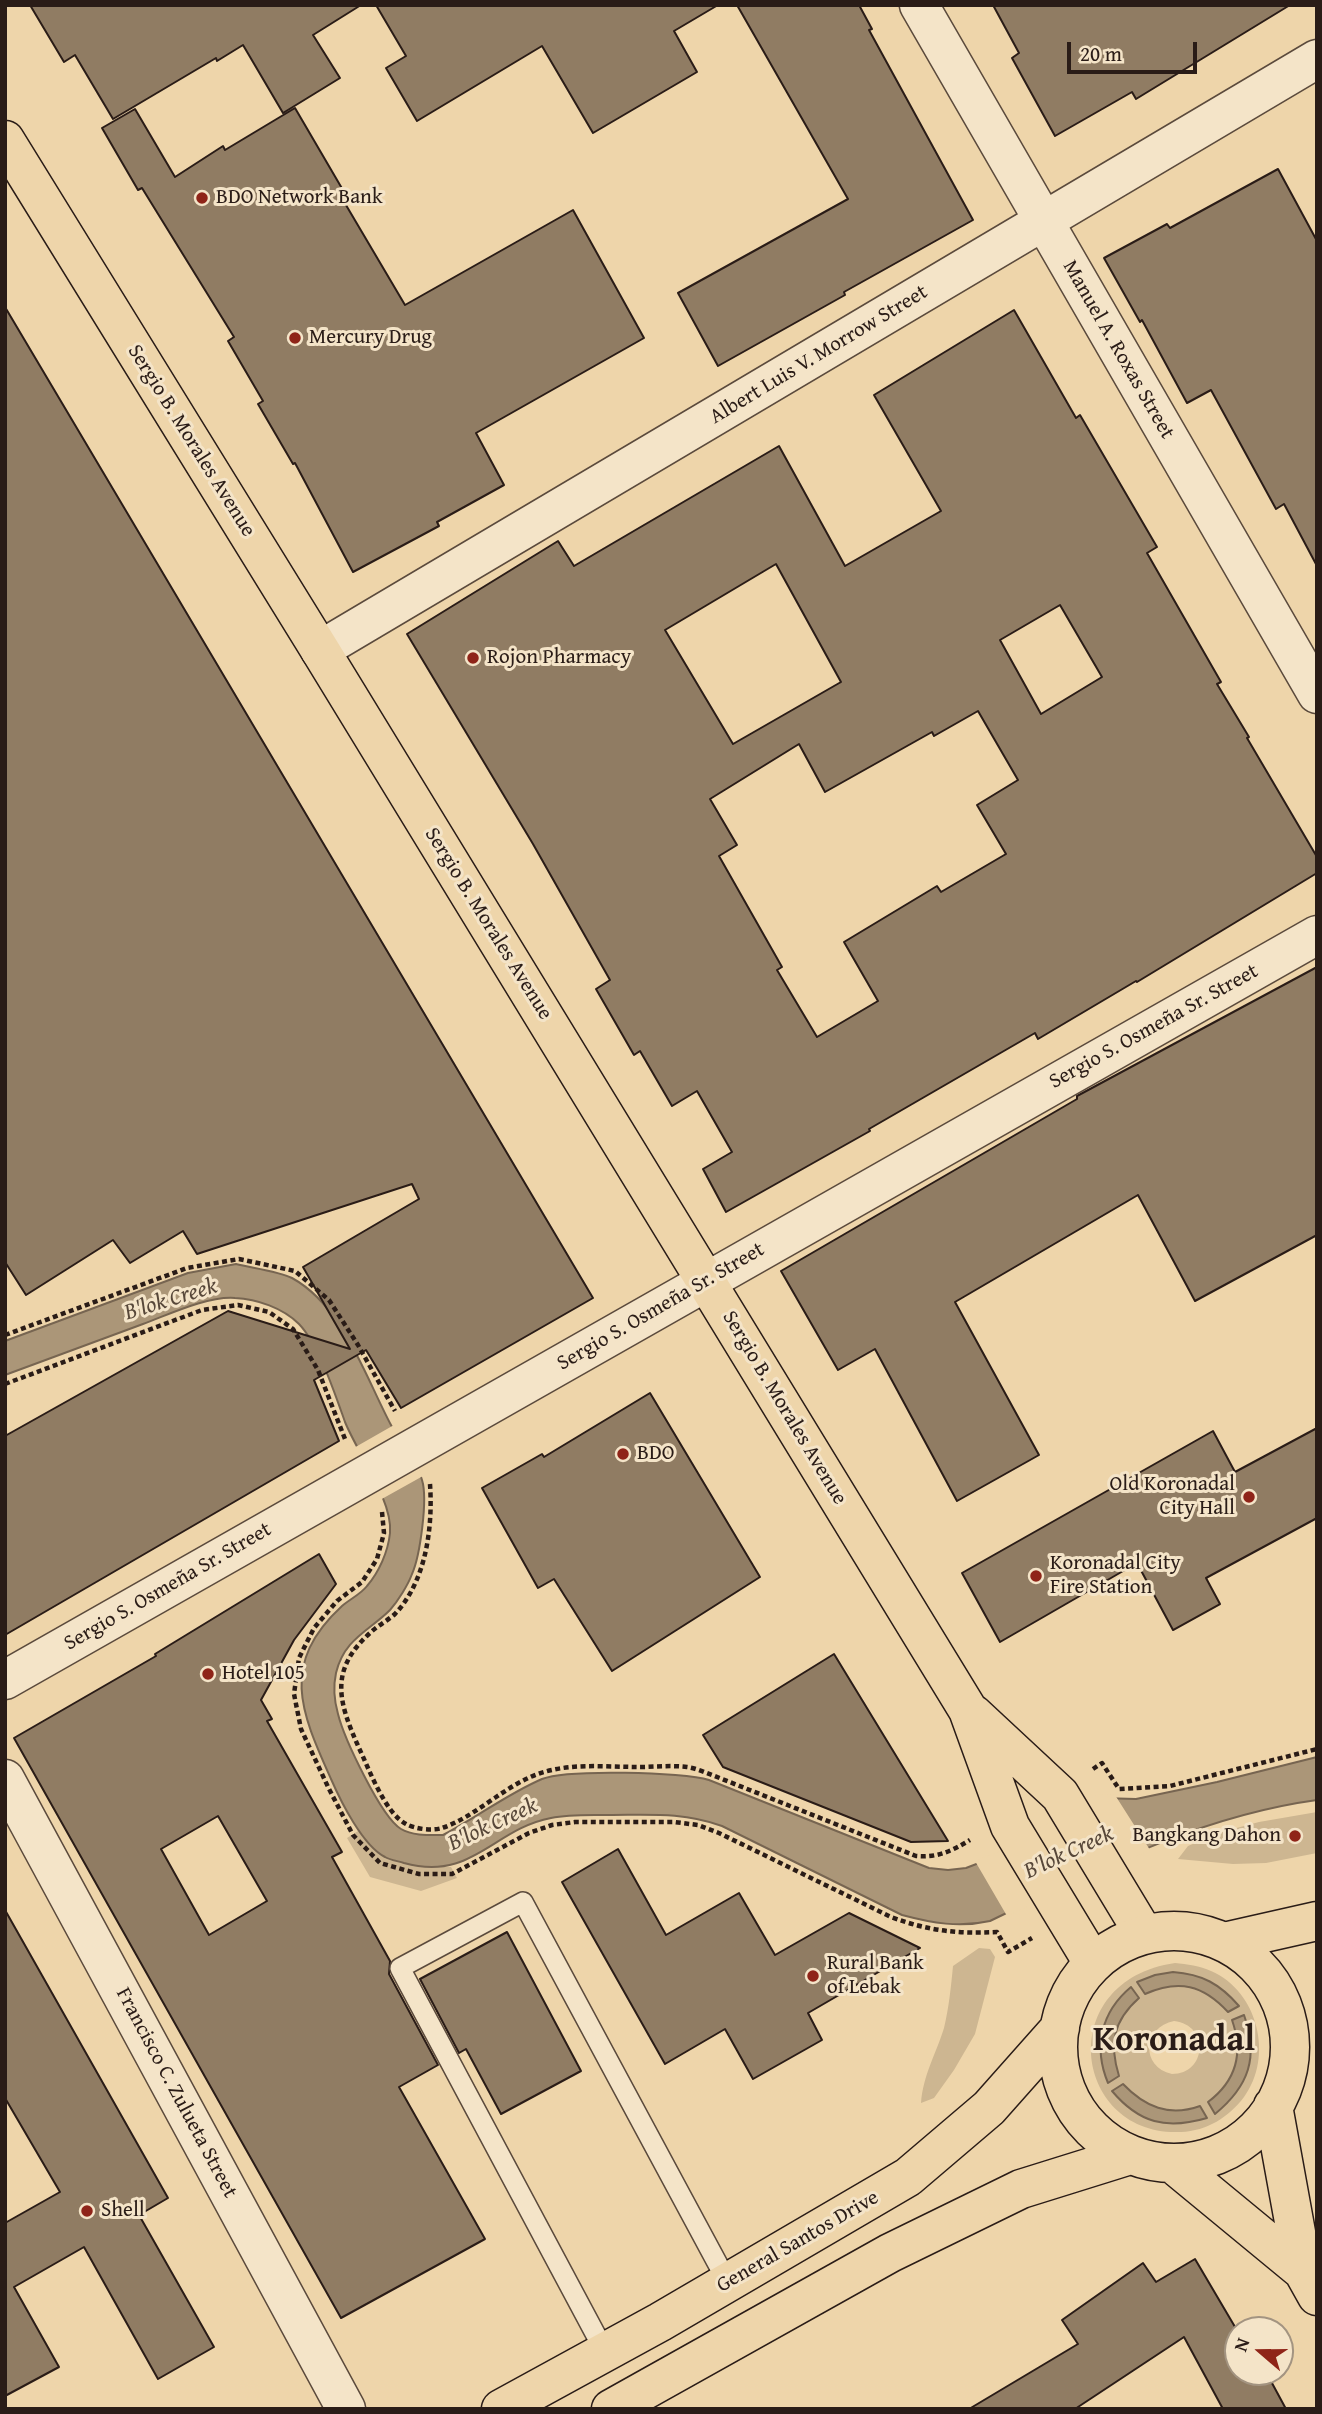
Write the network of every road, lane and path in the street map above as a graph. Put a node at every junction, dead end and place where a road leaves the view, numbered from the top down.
1 (919, 5) edge
2 (1317, 59) edge
3 (5, 140) edge
4 (1044, 221) junction
5 (320, 650) junction
6 (1317, 694) edge
7 (1317, 935) edge
8 (706, 1281) junction
9 (5, 1335) edge
10 (5, 1384) edge
11 (412, 1448) junction
12 (363, 1476) junction
13 (5, 1680) edge
14 (968, 1710) junction
15 (1317, 1749) edge
16 (5, 1779) edge
17 (1071, 1786) junction
18 (1009, 1822) junction
19 (1317, 1921) edge
20 (1144, 1934) junction
21 (1224, 1942) junction
22 (1008, 1952) dead end
23 (1093, 1963) junction
24 (1060, 2028) junction
25 (1317, 2029) edge
26 (1289, 2058) junction
27 (1273, 2106) junction
28 (1130, 2155) junction
29 (1172, 2163) junction
30 (727, 2283) junction
31 (1310, 2284) edge
32 (605, 2352) junction
33 (346, 2409) edge
34 (501, 2409) edge
35 (611, 2409) edge

1 - 4 street, Manuel A. Roxas Street
2 - 4 street, Albert Luis V. Morrow Street
3 - 5 main road, Sergio B. Morales Avenue
4 - 5 street, Albert Luis V. Morrow Street
4 - 6 street, Manuel A. Roxas Street
5 - 8 main road, Sergio B. Morales Avenue
7 - 8 street, Sergio S. Osmeña Sr. Street
8 - 11 street, Sergio S. Osmeña Sr. Street
8 - 14 main road, Sergio B. Morales Avenue
9 - 11 path
10 - 12 path
11 - 12 street, Sergio S. Osmeña Sr. Street
11 - 18 path
12 - 13 street, Sergio S. Osmeña Sr. Street
12 - 22 path
14 - 17 main road, Sergio B. Morales Avenue
14 - 18 main road, Sergio B. Morales Avenue
15 - 17 path
16 - 33 street, Francisco C. Zulueta Street
17 - 20 main road, Sergio B. Morales Avenue
18 - 23 main road, Sergio B. Morales Avenue
19 - 21 main road
20 - 21 main road
20 - 23 main road
21 - 26 main road
23 - 24 main road
24 - 28 main road
24 - 30 main road, General Santos Drive
25 - 26 main road
26 - 27 main road
27 - 29 main road
27 - 31 main road
28 - 29 main road
28 - 35 main road
29 - 31 main road
30 - 32 main road, General Santos Drive
30 - 32 lane
32 - 34 main road, General Santos Drive

